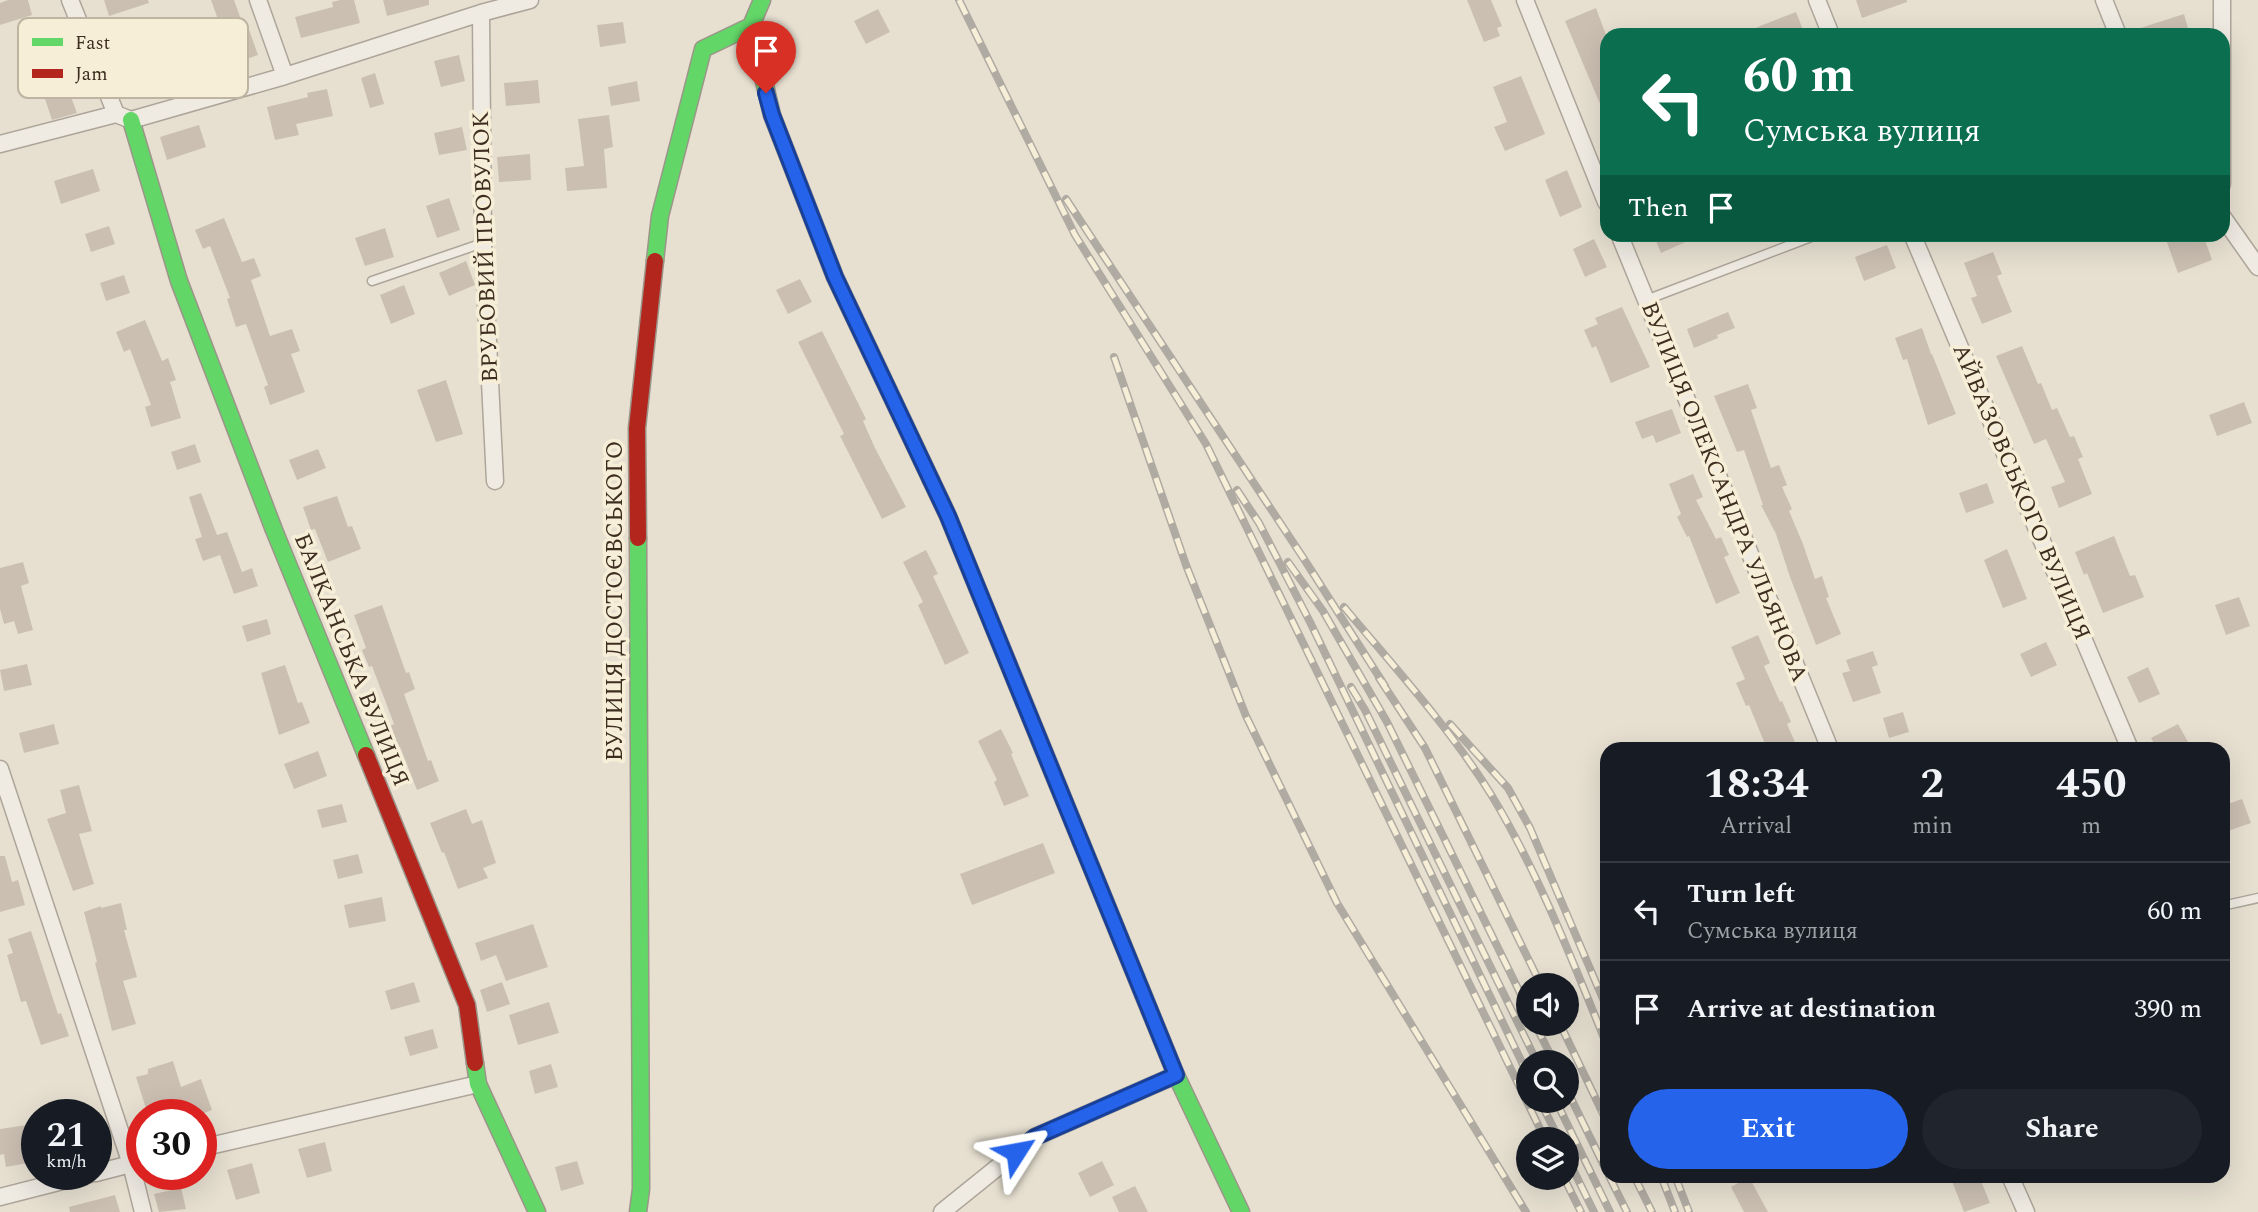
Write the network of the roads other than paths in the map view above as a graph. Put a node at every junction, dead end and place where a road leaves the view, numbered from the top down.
1 (70, 0) edge
2 (258, 0) edge
3 (530, 0) edge
4 (762, 0) edge
5 (1525, 0) edge
6 (1817, 0) edge
7 (2104, 0) edge
8 (2222, 0) edge
9 (481, 13) junction
10 (78, 18) edge
11 (751, 26) junction
12 (1828, 28) edge
13 (2115, 28) edge
14 (2222, 28) edge
15 (285, 76) junction
16 (248, 85) edge
17 (115, 98) edge
18 (199, 98) edge
19 (124, 117) junction
20 (0, 144) edge
21 (1600, 187) edge
22 (2230, 227) edge
23 (1622, 242) edge
24 (1798, 242) edge
25 (1915, 242) edge
26 (483, 243) junction
27 (2258, 267) edge
28 (372, 281) dead end
29 (1646, 300) junction
30 (495, 481) dead end
31 (1827, 742) edge
32 (2127, 742) edge
33 (0, 769) edge
34 (2258, 898) edge
35 (2230, 904) edge
36 (1176, 1075) junction
37 (478, 1084) junction
38 (126, 1134) edge
39 (217, 1144) edge
40 (2013, 1183) edge
41 (25, 1190) edge
42 (140, 1190) edge
43 (0, 1196) edge
44 (143, 1212) edge
45 (537, 1212) edge
46 (638, 1212) edge
47 (942, 1212) edge
48 (1241, 1212) edge
49 (2026, 1212) edge

1 - 10 street, БАЛКАНСЬКА ВУЛИЦЯ
2 - 15 street
3 - 9 street
4 - 11 street
5 - 21 street
6 - 12 street
7 - 13 street
8 - 14 street
9 - 15 street
9 - 26 street, ВРУБОВИЙ ПРОВУЛОК
11 - 36 street
11 - 46 street, ВУЛИЦЯ ДОСТОЄВСЬКОГО
15 - 16 street
17 - 19 street, БАЛКАНСЬКА ВУЛИЦЯ
18 - 19 street
19 - 20 street
19 - 37 street, БАЛКАНСЬКА ВУЛИЦЯ
22 - 27 street
23 - 29 street, ВУЛИЦЯ ОЛЕКСАНДРА УЛЬЯНОВА
24 - 29 lane
25 - 32 street, АЙВАЗОВСЬКОГО ВУЛИЦЯ
26 - 28 lane
26 - 30 street, ВРУБОВИЙ ПРОВУЛОК
29 - 31 street, ВУЛИЦЯ ОЛЕКСАНДРА УЛЬЯНОВА
33 - 38 street
34 - 35 lane
36 - 47 street
36 - 48 street
37 - 39 street
37 - 45 street, БАЛКАНСЬКА ВУЛИЦЯ
40 - 49 street
41 - 43 street
42 - 44 street

